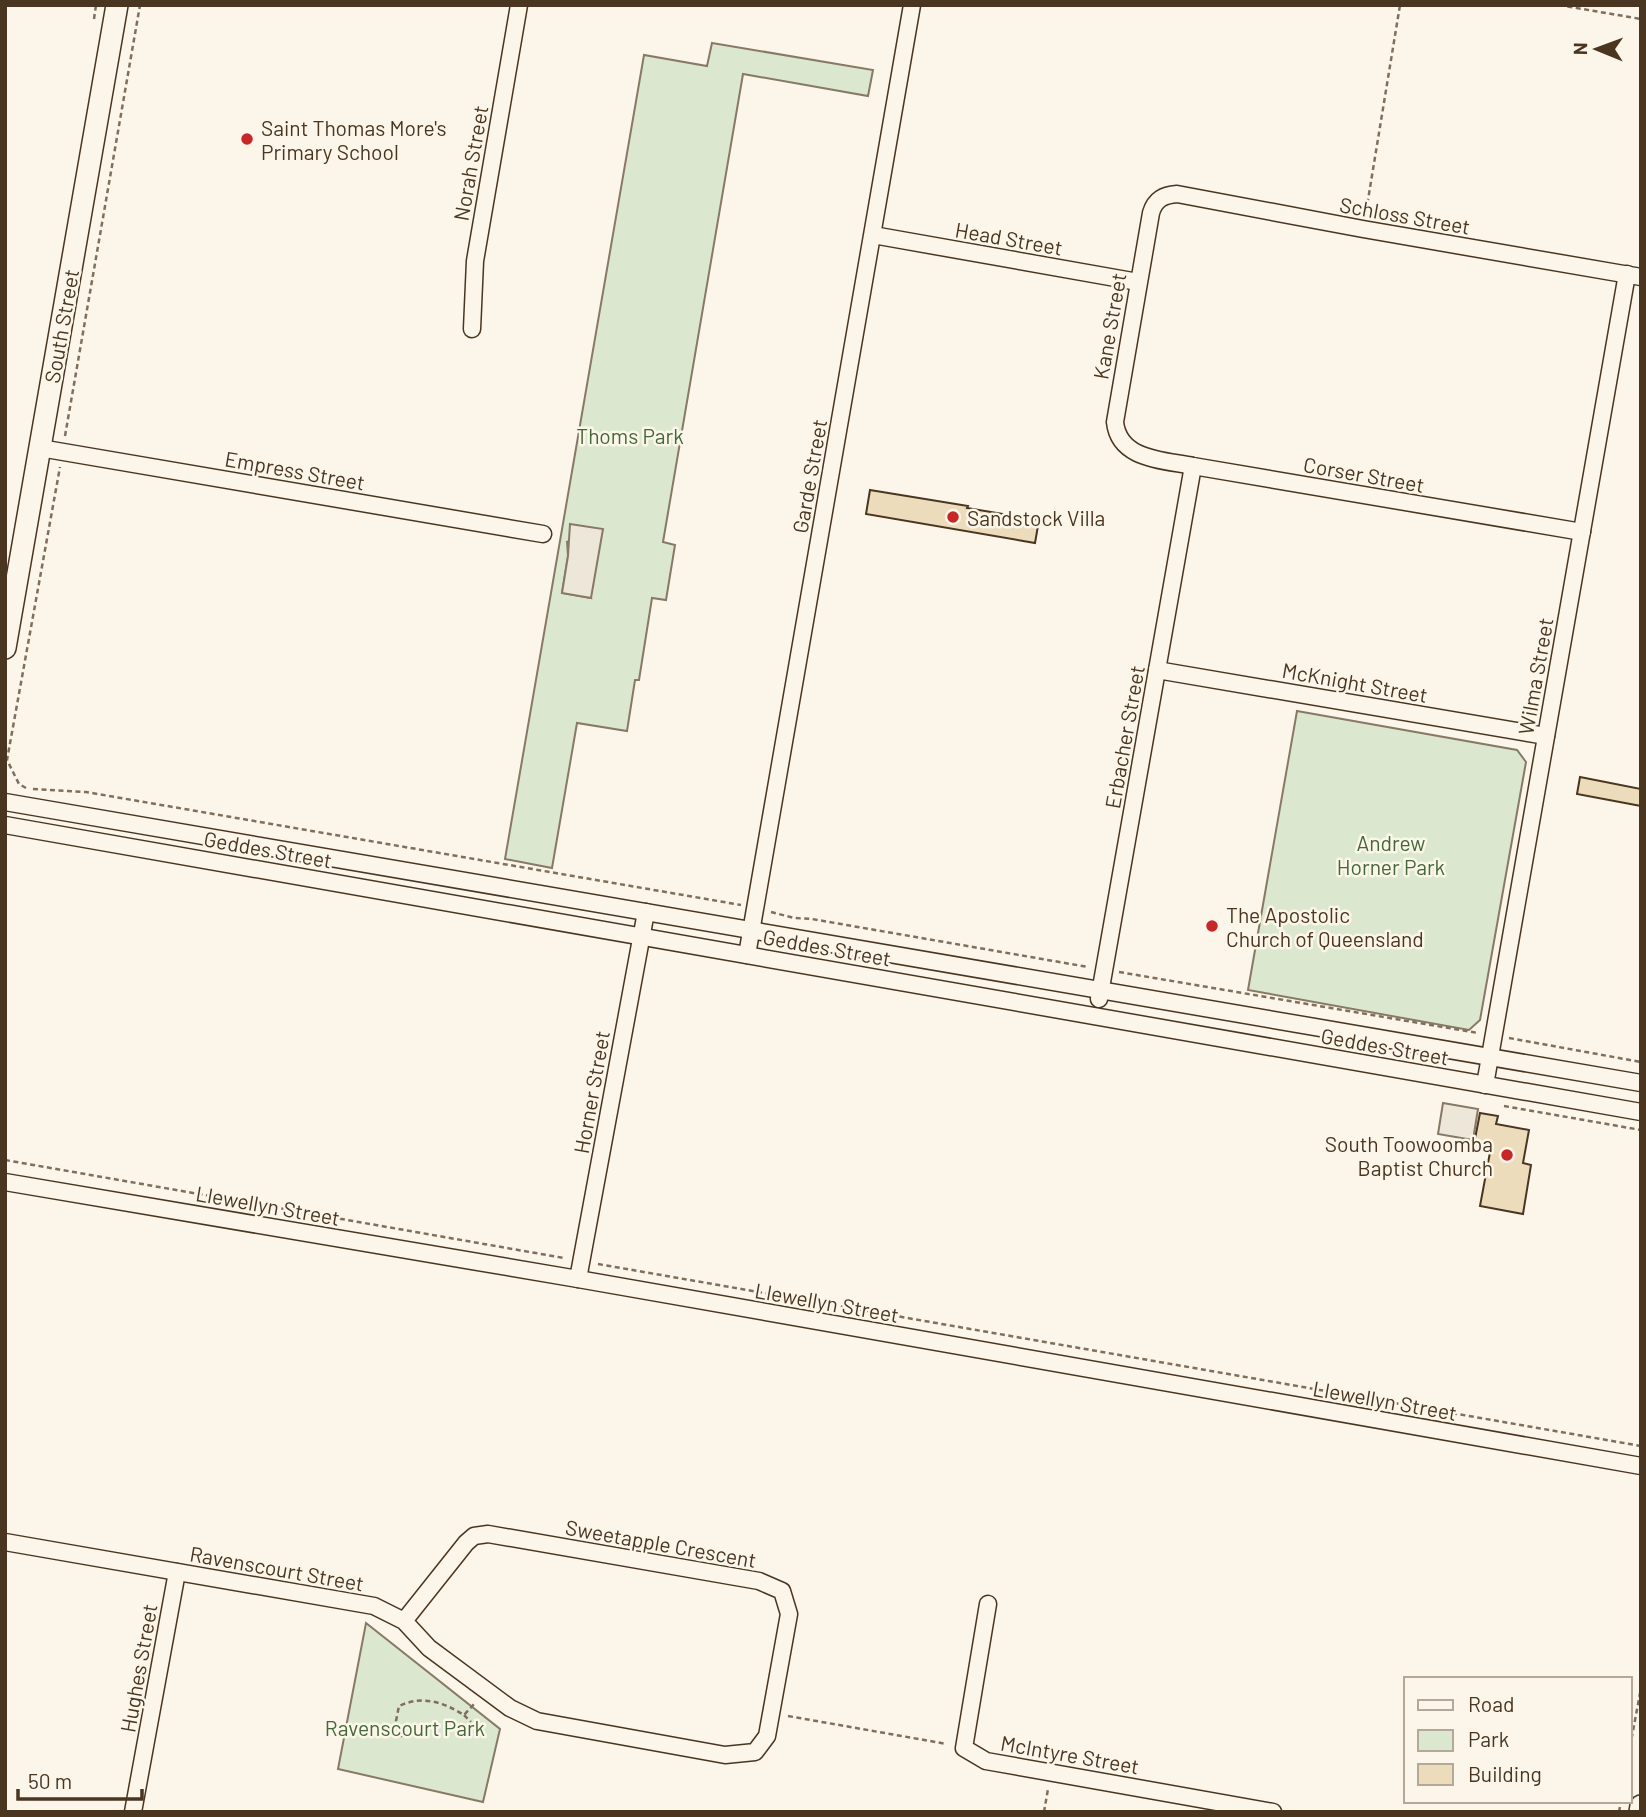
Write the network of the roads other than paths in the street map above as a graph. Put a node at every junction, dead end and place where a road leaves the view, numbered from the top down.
1 (117, 5) edge
2 (519, 5) edge
3 (912, 5) edge
4 (1162, 197) joint
5 (873, 235) junction
6 (1634, 276) edge
7 (1138, 282) junction
8 (472, 328) dead end
9 (40, 448) junction
10 (1140, 455) joint
11 (1194, 466) junction
12 (1582, 532) junction
13 (543, 534) dead end
14 (5, 648) edge
15 (1157, 670) junction
16 (1546, 736) junction
17 (5, 802) edge
18 (5, 825) edge
19 (251, 844) junction
20 (247, 867) junction
21 (646, 912) junction
22 (751, 930) junction
23 (642, 936) junction
24 (747, 955) junction
25 (1100, 991) junction
26 (1096, 1016) junction
27 (1490, 1057) junction
28 (1641, 1083) edge
29 (1485, 1085) junction
30 (1641, 1112) edge
31 (5, 1182) edge
32 (579, 1279) junction
33 (1641, 1466) edge
34 (5, 1542) edge
35 (177, 1572) junction
36 (988, 1604) dead end
37 (404, 1621) junction
38 (755, 1752) joint
39 (1641, 1806) edge
40 (133, 1812) edge
41 (1273, 1812) edge
42 (1640, 1812) edge

1 - 9 street, South Street
2 - 8 street, Norah Street
3 - 5 street, Garde Street
4 - 6 street, Schloss Street
4 - 7 street, Kane Street
5 - 7 street, Head Street
5 - 22 street, Garde Street
6 - 12 street, Wilma Street
7 - 10 street, Kane Street
9 - 13 street, Empress Street
9 - 14 street, South Street
10 - 11 street, Corser Street
11 - 12 street, Corser Street
11 - 15 street, Erbacher Street
12 - 16 street, Wilma Street
15 - 16 street, McKnight Street
15 - 25 street, Erbacher Street
16 - 27 street, Wilma Street
17 - 19 street, Geddes Street
18 - 20 street, Geddes Street
19 - 20 street
19 - 21 street, Geddes Street
20 - 23 street, Geddes Street
21 - 22 street, Geddes Street
21 - 23 street, Horner Street
22 - 24 street, Garde Street
22 - 25 street, Geddes Street
23 - 24 street, Geddes Street
23 - 32 street, Horner Street
24 - 26 street, Geddes Street
25 - 26 street, Erbacher Street
25 - 27 street, Geddes Street
26 - 29 street, Geddes Street
27 - 28 street, Geddes Street
27 - 29 street, Wilma Street
29 - 30 street, Geddes Street
31 - 32 street, Llewellyn Street
32 - 33 street, Llewellyn Street
34 - 35 street, Ravenscourt Street
35 - 37 street, Ravenscourt Street
35 - 40 street, Hughes Street
36 - 41 street, McIntyre Street
37 - 38 street, Ravenscourt Street
37 - 38 street, Sweetapple Crescent
39 - 42 street

